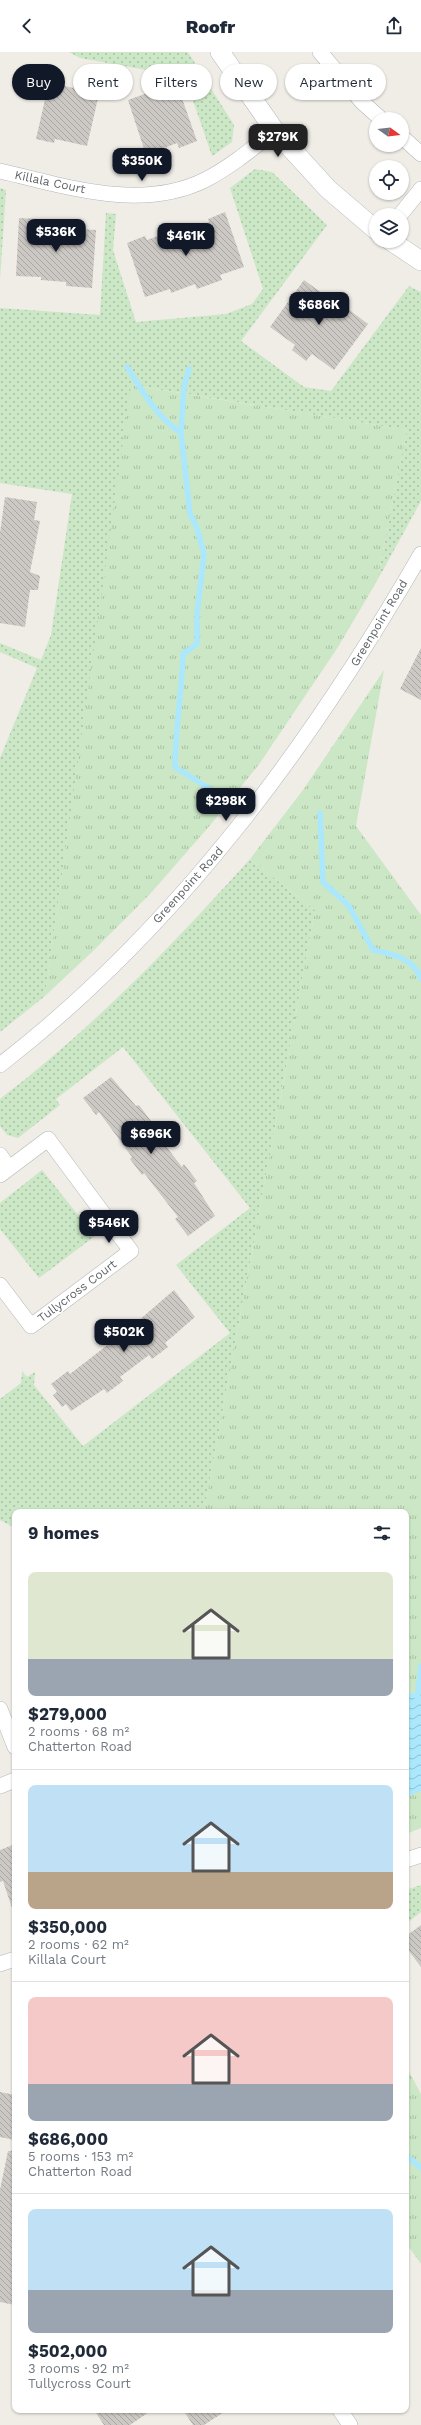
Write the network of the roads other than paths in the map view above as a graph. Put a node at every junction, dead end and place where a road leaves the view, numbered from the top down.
1 (220, 52) edge
2 (320, 52) edge
3 (373, 112) edge
4 (275, 131) junction
5 (409, 143) edge
6 (421, 154) edge
7 (0, 171) edge
8 (421, 189) edge
9 (406, 208) edge
10 (369, 224) edge
11 (402, 248) edge
12 (421, 261) edge
13 (421, 554) edge
14 (415, 578) edge
15 (0, 1065) edge
16 (0, 1155) edge
17 (5, 1171) edge
18 (0, 1285) edge
19 (0, 1709) edge
20 (12, 1739) edge
21 (12, 1781) edge
22 (0, 1786) edge
23 (421, 1855) edge
24 (409, 1859) edge
25 (12, 1960) edge
26 (0, 1964) edge
27 (342, 2413) edge
28 (350, 2425) edge

1 - 4 street
2 - 3 street
4 - 7 street, Killala Court
4 - 10 street
5 - 6 street
8 - 9 street
11 - 12 street
13 - 14 street, Greenpoint Road
14 - 15 street, Greenpoint Road
16 - 17 street, Tullycross Court
17 - 18 street, Tullycross Court
19 - 20 street
21 - 22 street
23 - 24 street
25 - 26 street
27 - 28 street

